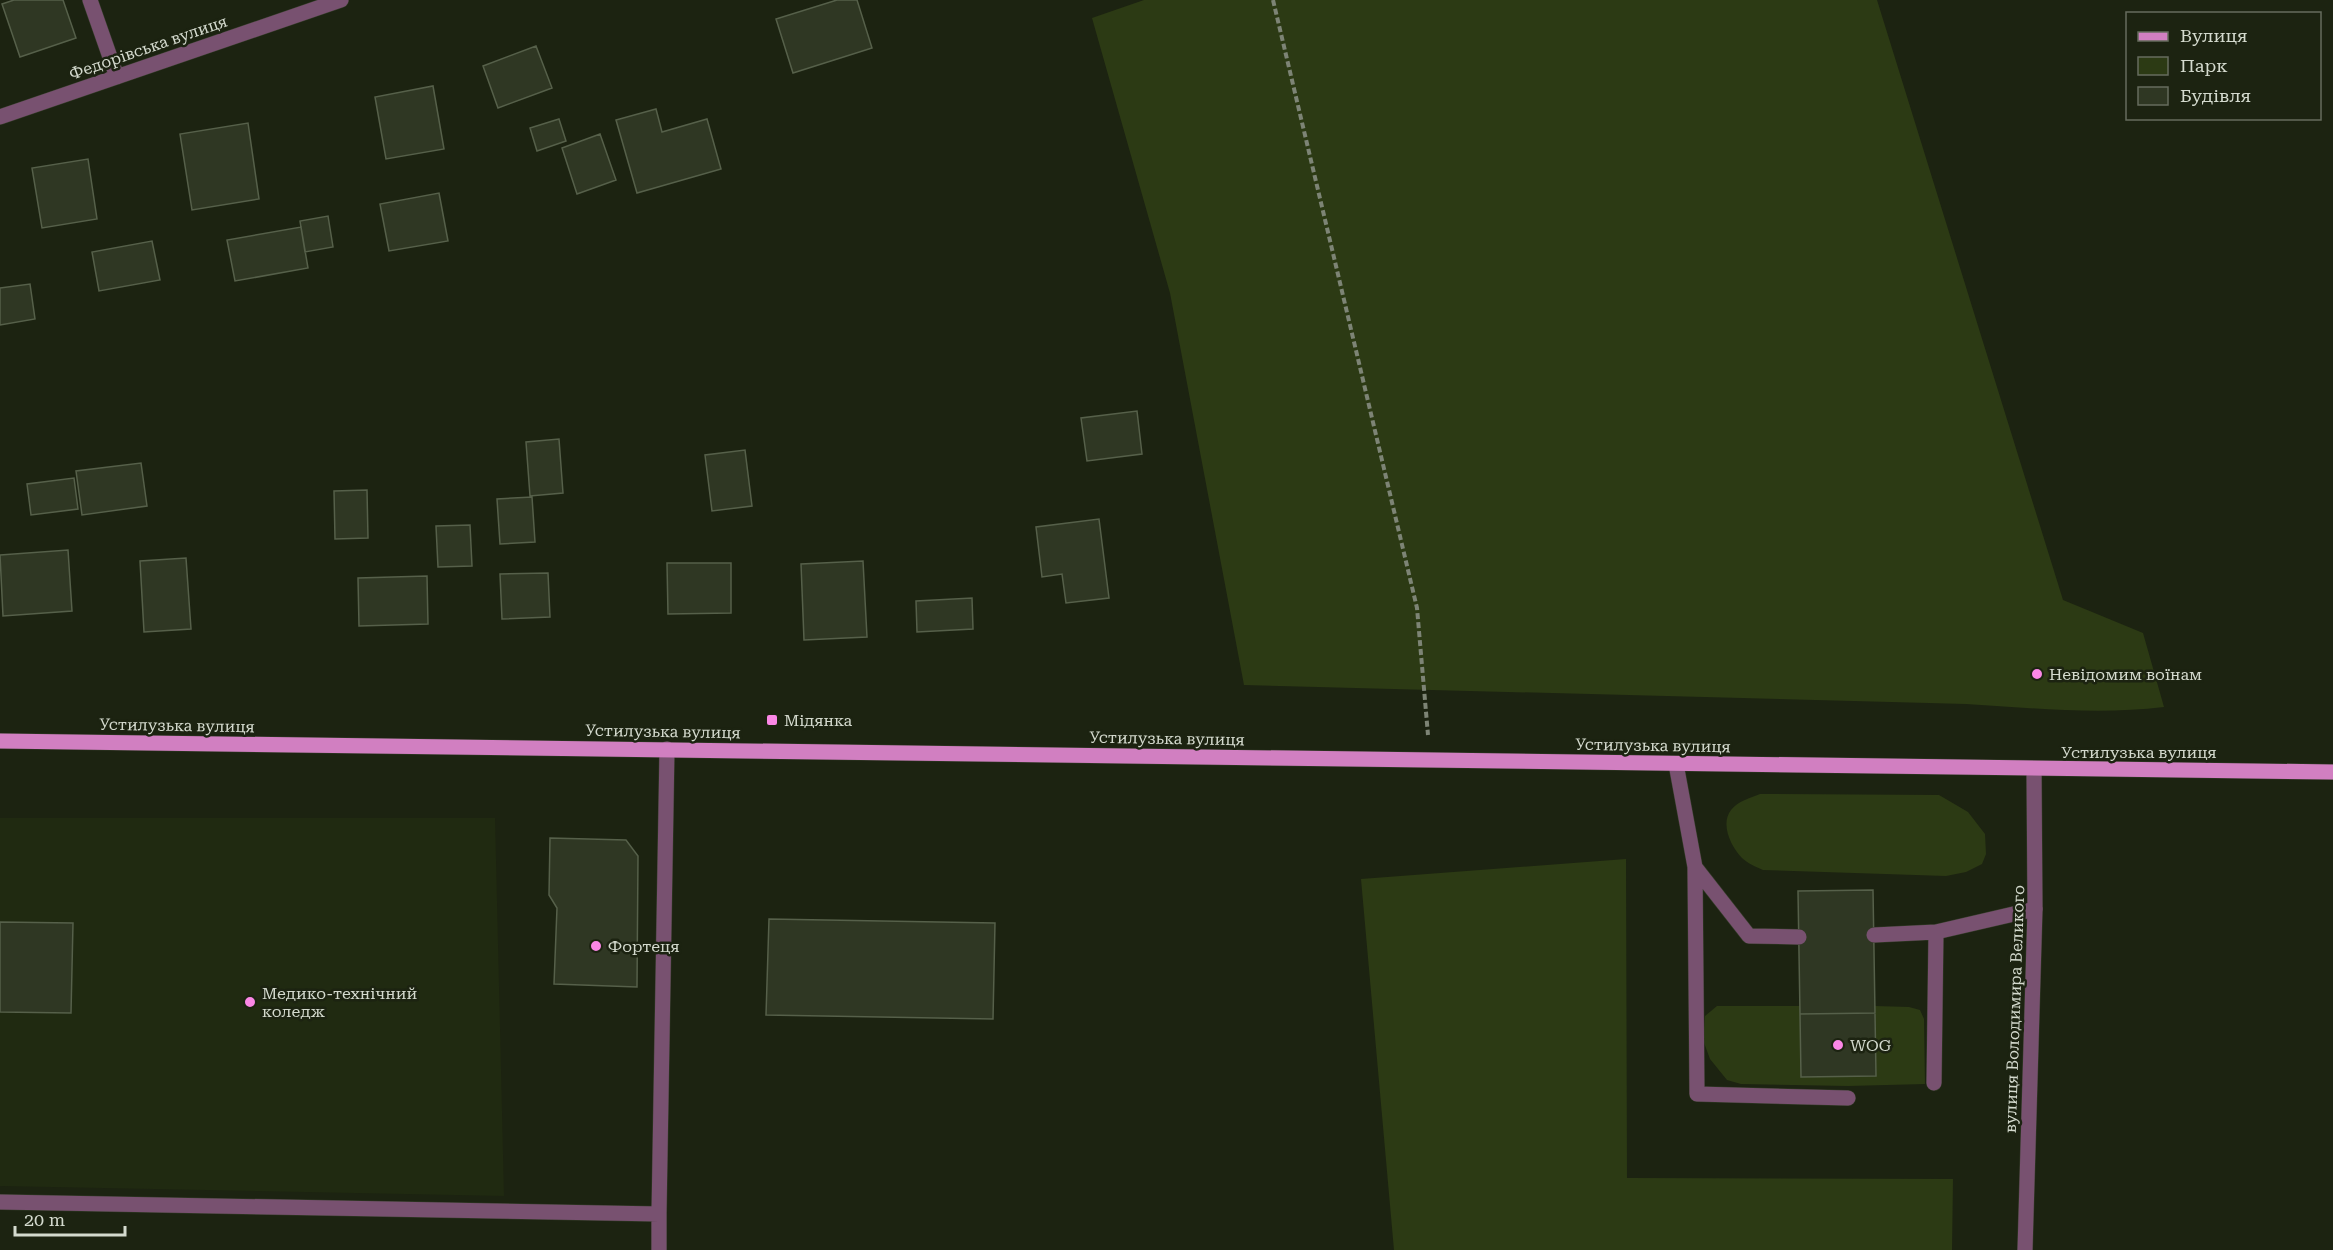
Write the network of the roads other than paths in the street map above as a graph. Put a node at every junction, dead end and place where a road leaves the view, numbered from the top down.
1 (90, 0) edge
2 (341, 0) edge
3 (117, 77) junction
4 (0, 117) edge
5 (0, 741) edge
6 (667, 749) junction
7 (1676, 764) junction
8 (2034, 769) junction
9 (2333, 772) edge
10 (1695, 867) junction
11 (2035, 909) junction
12 (1936, 932) junction
13 (1874, 935) dead end
14 (1799, 937) dead end
15 (1934, 1083) dead end
16 (1848, 1098) dead end
17 (0, 1202) edge
18 (659, 1214) junction
19 (658, 1250) edge
20 (2025, 1250) edge

1 - 3 street
2 - 3 street, Федорівська вулиця
3 - 4 street, Федорівська вулиця
5 - 6 main road, Устилузька вулиця
6 - 7 main road, Устилузька вулиця
6 - 18 street
7 - 8 main road, Устилузька вулиця
7 - 10 street
8 - 9 main road, Устилузька вулиця
8 - 11 street, вулиця Володимира Великого
10 - 14 street
10 - 16 street
11 - 12 street
11 - 20 street, вулиця Володимира Великого
12 - 13 street
12 - 15 street
17 - 18 street
18 - 19 street

